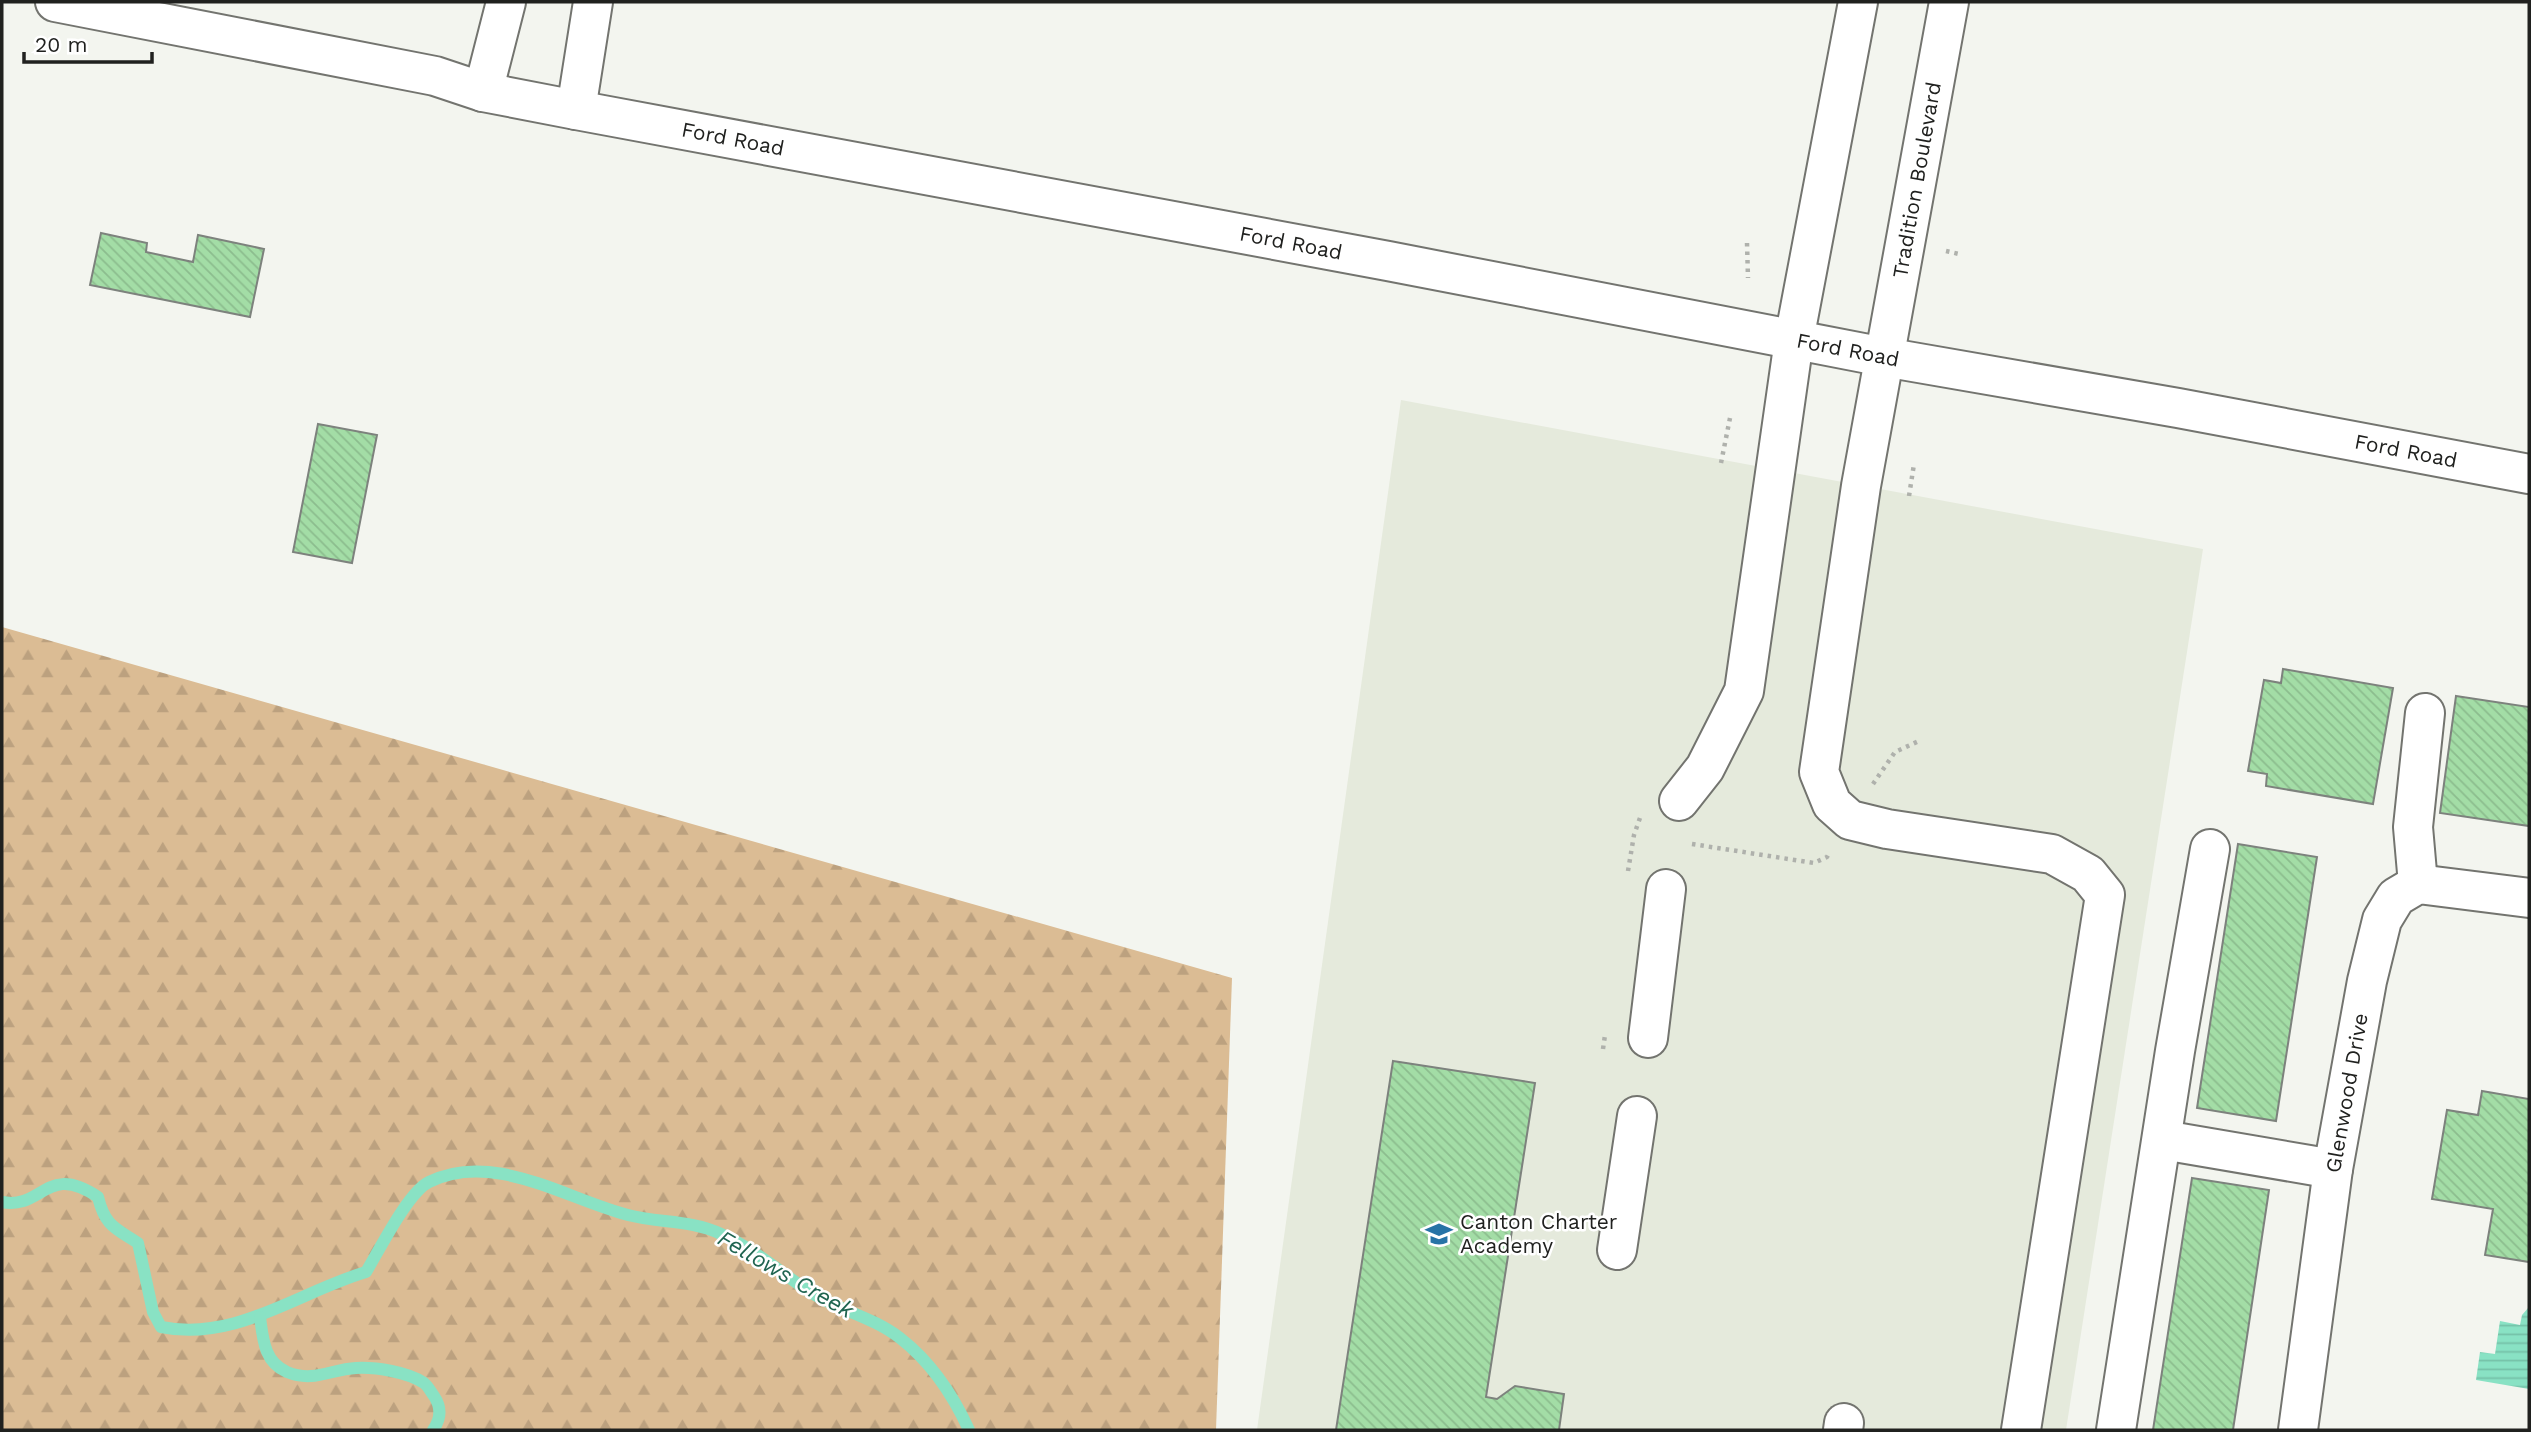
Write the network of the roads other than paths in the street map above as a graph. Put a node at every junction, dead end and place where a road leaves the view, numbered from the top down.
1 (55, 2) edge
2 (506, 2) edge
3 (593, 2) edge
4 (1858, 2) edge
5 (1949, 2) edge
6 (483, 92) junction
7 (576, 110) junction
8 (1794, 340) junction
9 (1884, 357) junction
10 (2529, 474) edge
11 (2425, 713) dead end
12 (1679, 801) dead end
13 (2210, 849) dead end
14 (2418, 884) junction
15 (1666, 889) dead end
16 (2529, 898) edge
17 (1648, 1038) dead end
18 (1637, 1116) dead end
19 (2162, 1140) junction
20 (2333, 1169) junction
21 (1617, 1250) dead end
22 (2021, 1430) edge
23 (2116, 1430) edge
24 (2298, 1430) edge

1 - 6 main road, Ford Road
2 - 6 main road
3 - 7 main road
4 - 8 main road
5 - 9 main road, Tradition Boulevard
6 - 7 main road, Ford Road
7 - 8 main road, Ford Road
8 - 9 main road, Ford Road
8 - 12 main road
9 - 10 main road, Ford Road
9 - 22 main road, Tradition Boulevard
11 - 14 main road
13 - 19 main road
14 - 16 main road
14 - 20 main road, Glenwood Drive
15 - 17 main road
18 - 21 main road
19 - 20 main road
19 - 23 main road
20 - 24 main road, Glenwood Drive

